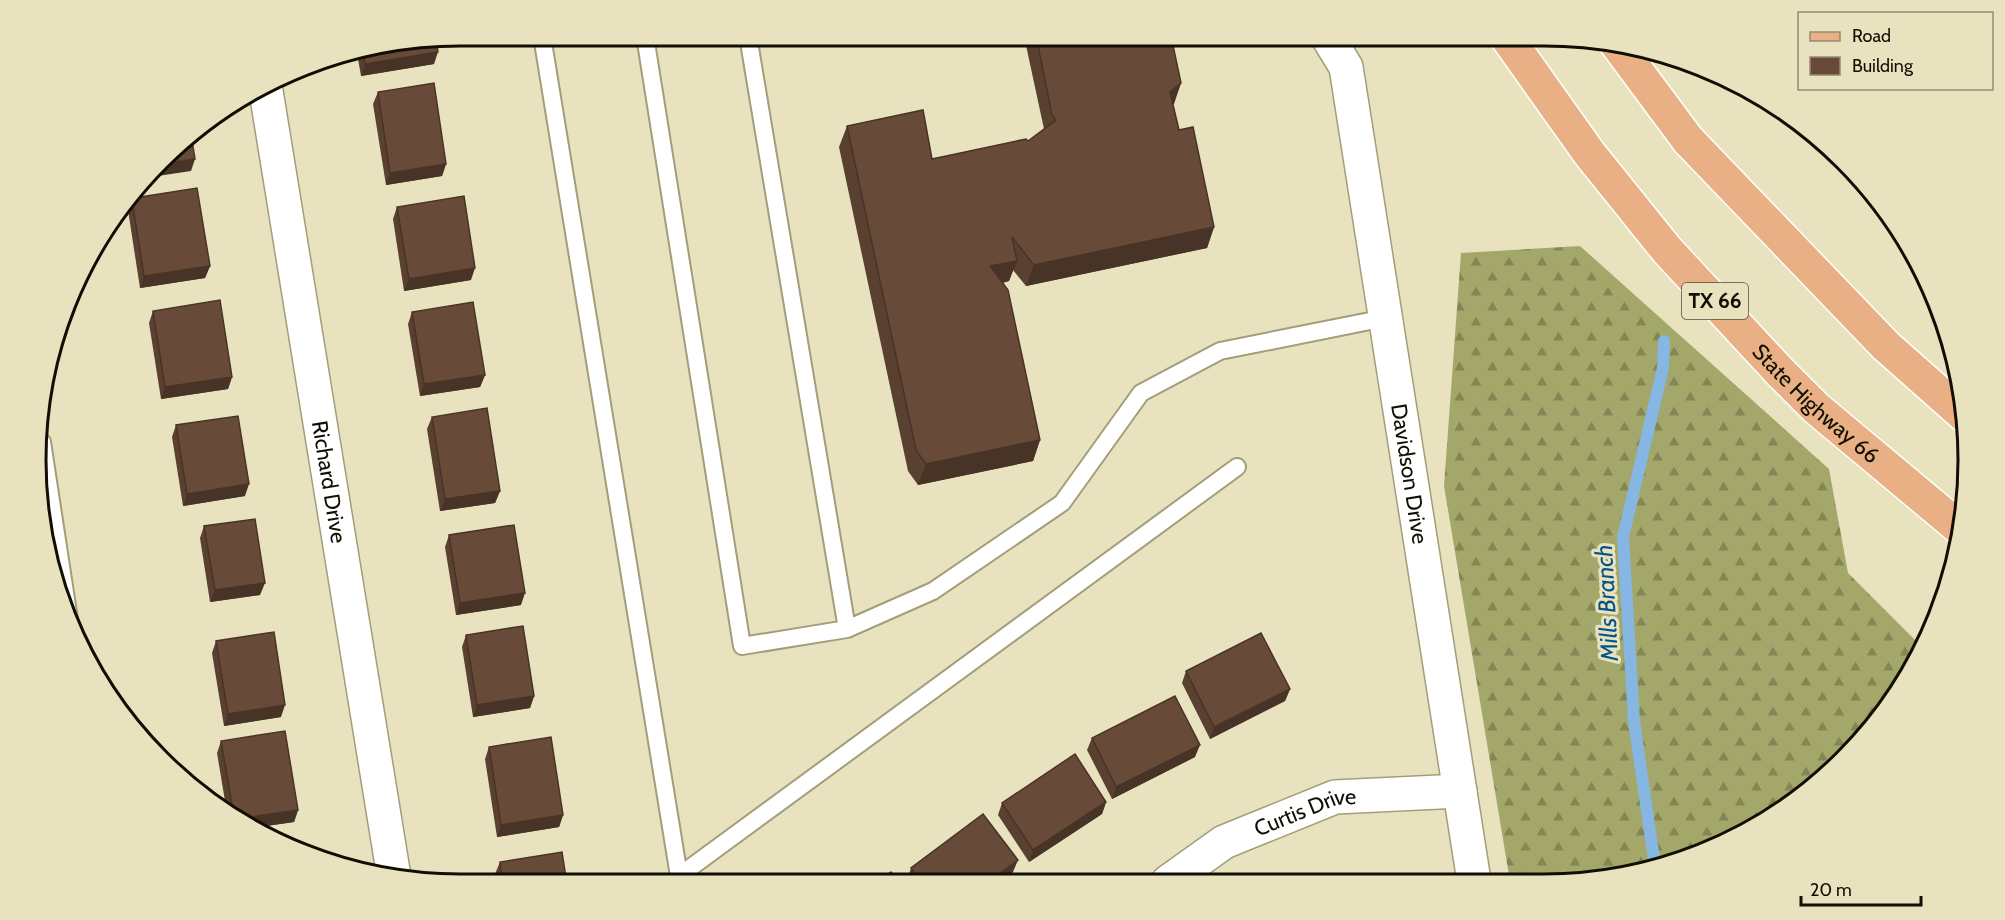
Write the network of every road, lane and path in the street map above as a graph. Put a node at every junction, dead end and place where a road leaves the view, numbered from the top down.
1 (544, 46) edge
2 (647, 46) edge
3 (750, 46) edge
4 (1333, 46) edge
5 (1353, 46) edge
6 (1513, 46) edge
7 (1624, 54) edge
8 (1346, 67) junction
9 (267, 95) edge
10 (1385, 318) junction
11 (1955, 407) edge
12 (1237, 467) dead end
13 (46, 471) edge
14 (1954, 523) edge
15 (61, 568) edge
16 (847, 629) junction
17 (1460, 791) junction
18 (392, 868) edge
19 (679, 874) edge
20 (682, 874) edge
21 (1179, 874) edge
22 (1473, 874) edge

1 - 19 lane
2 - 16 lane
3 - 16 lane
4 - 8 street, Davidson Drive
5 - 8 street, Davidson Drive
6 - 14 main road, State Highway 66 / TX 66
7 - 11 main road
8 - 10 street, Davidson Drive
9 - 18 street, Richard Drive
10 - 16 lane
10 - 17 street, Davidson Drive
12 - 20 lane
13 - 15 lane
17 - 21 street, Curtis Drive
17 - 22 street, Davidson Drive

